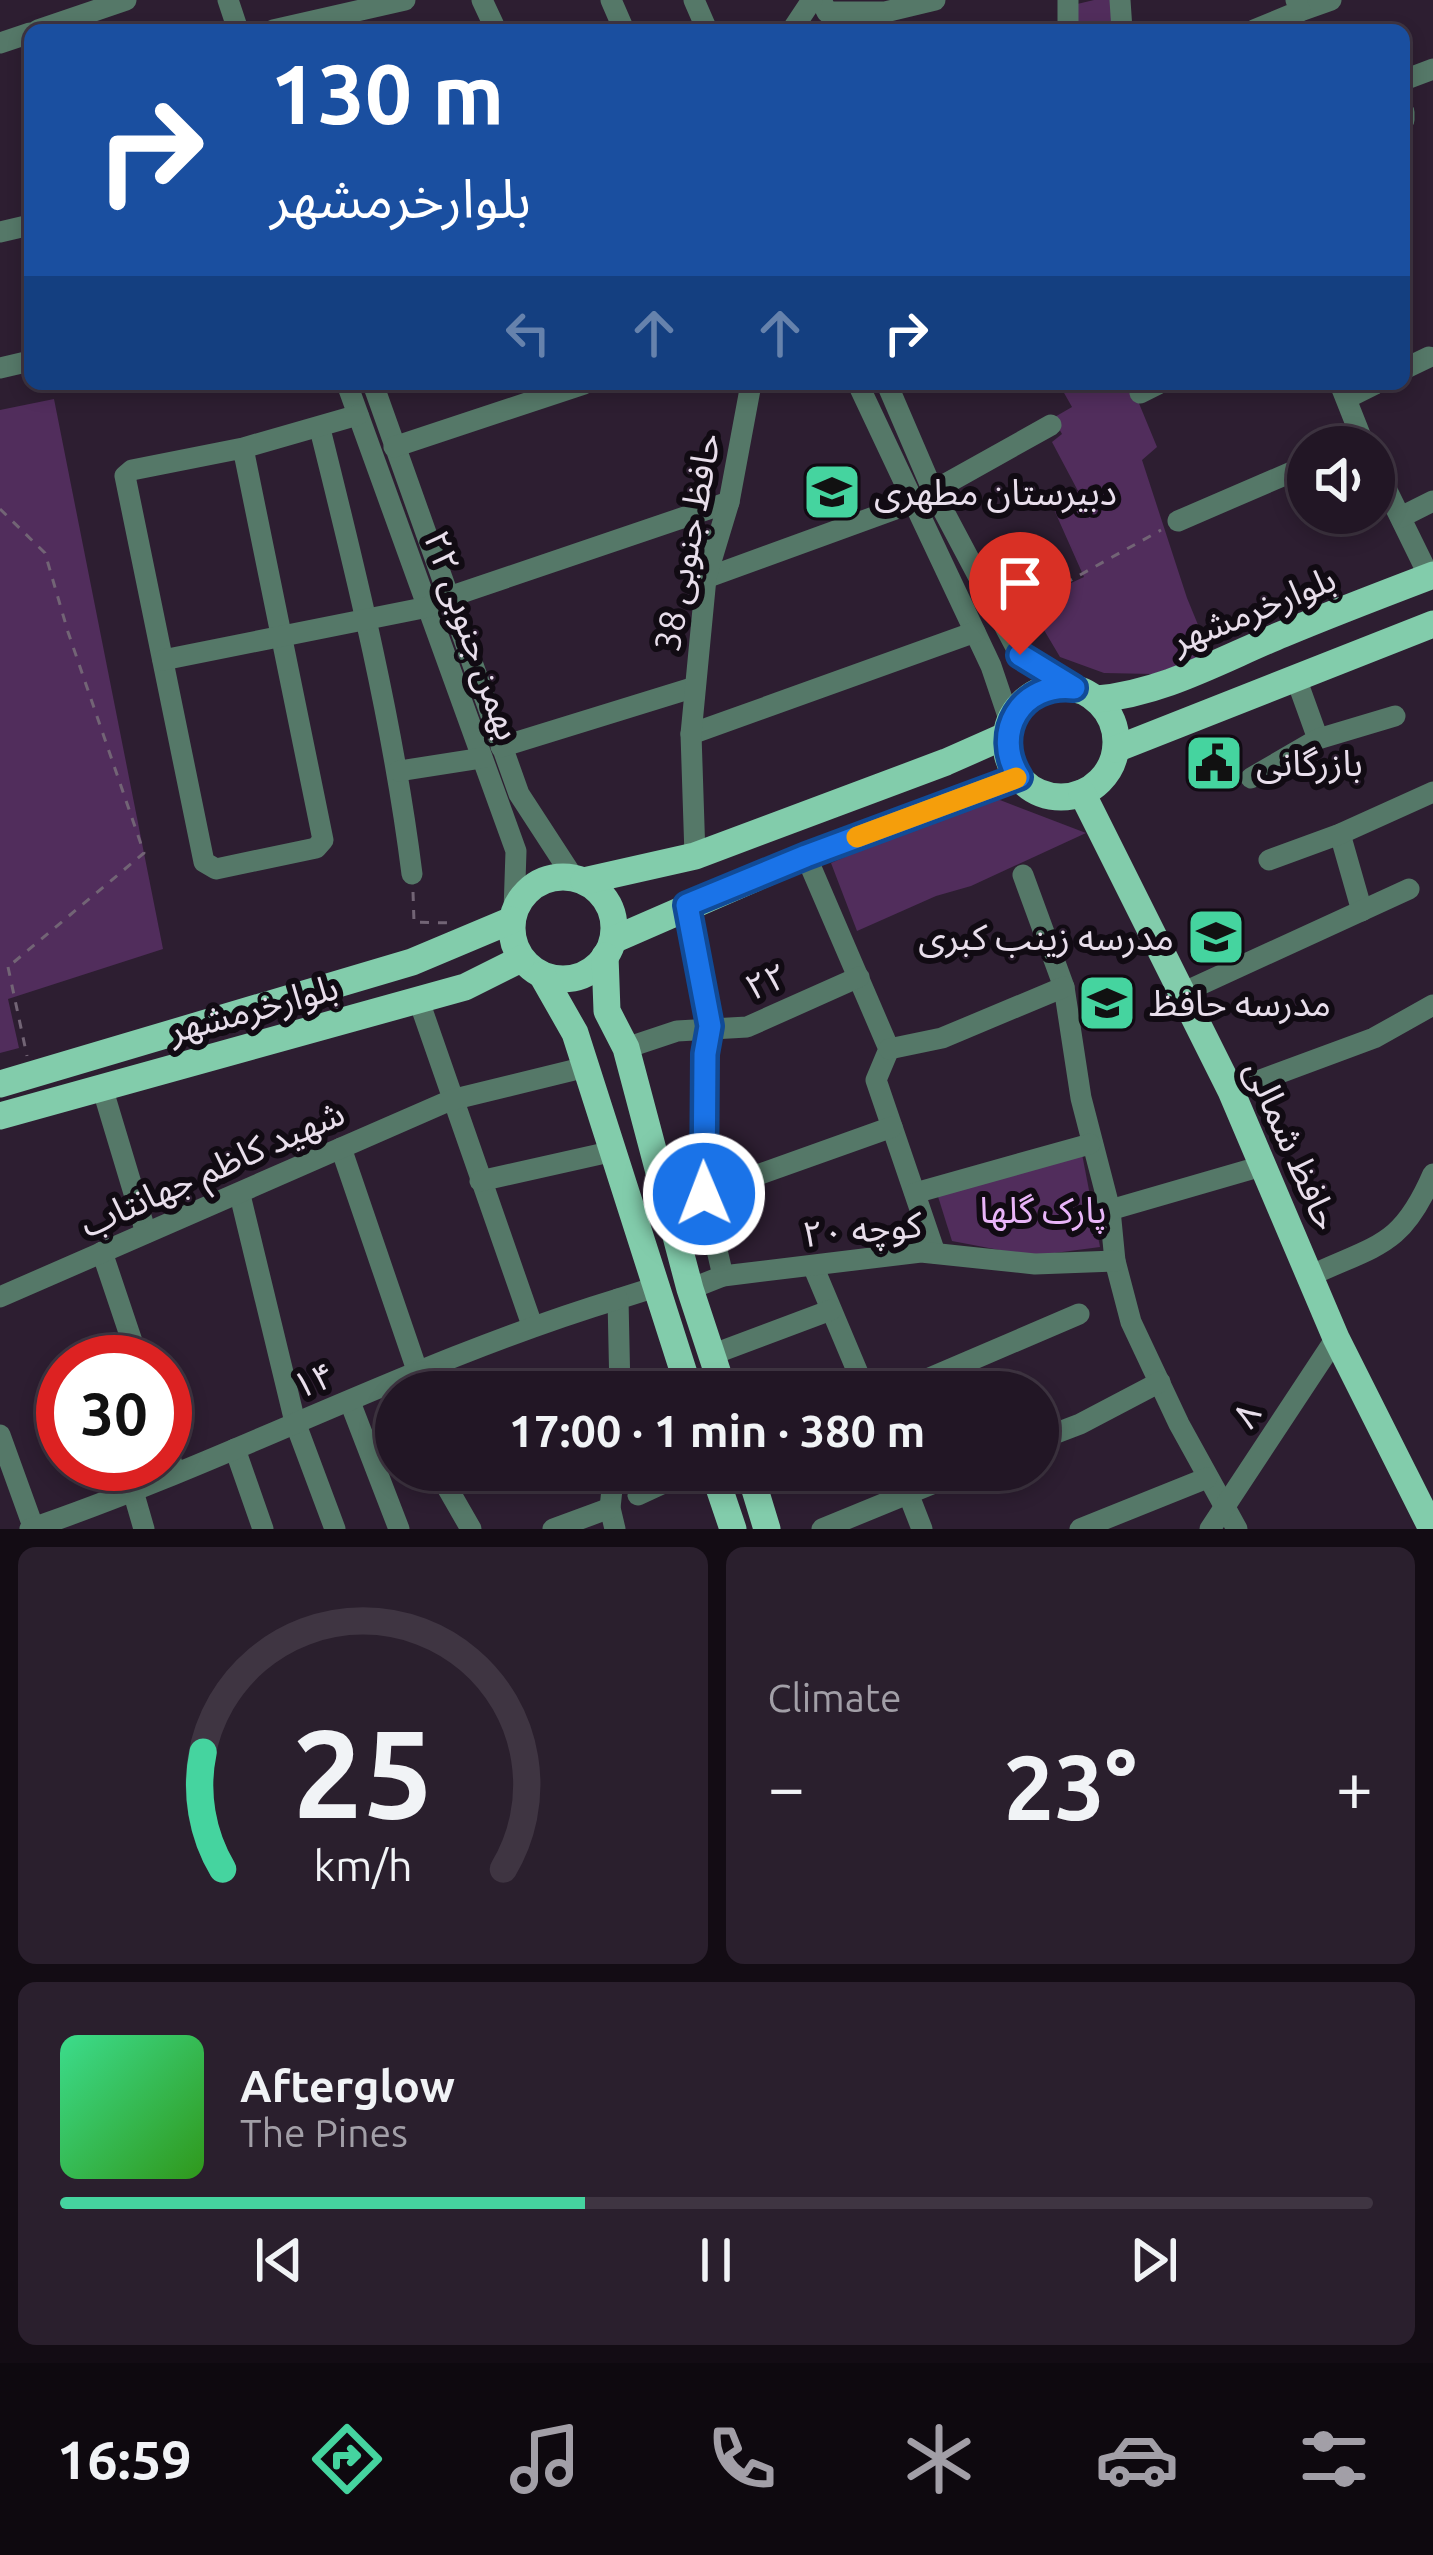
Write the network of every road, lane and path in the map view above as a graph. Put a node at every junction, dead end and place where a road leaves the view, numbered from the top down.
1 (126, 0) edge
2 (405, 0) edge
3 (935, 0) edge
4 (1331, 0) edge
5 (1298, 6) edge
6 (822, 11) edge
7 (885, 12) junction
8 (55, 24) edge
9 (299, 24) edge
10 (868, 24) edge
11 (1265, 24) edge
12 (1429, 357) dead end
13 (1410, 366) edge
14 (349, 390) edge
15 (375, 390) edge
16 (566, 390) edge
17 (751, 390) edge
18 (862, 390) edge
19 (889, 390) edge
20 (1344, 391) edge
21 (358, 416) junction
22 (1051, 425) dead end
23 (1354, 426) edge
24 (320, 429) junction
25 (394, 447) junction
26 (243, 448) junction
27 (1287, 474) edge
28 (924, 496) junction
29 (1433, 501) edge
30 (729, 502) junction
31 (1395, 505) edge
32 (0, 509) edge
33 (1401, 517) junction
34 (1178, 521) joint
35 (1431, 575) edge
36 (706, 578) junction
37 (438, 602) junction
38 (368, 617) junction
39 (999, 620) junction
40 (1433, 624) edge
41 (975, 632) junction
42 (282, 635) junction
43 (1020, 655) junction
44 (163, 660) junction
45 (991, 666) junction
46 (1296, 678) junction
47 (695, 688) junction
48 (1085, 694) junction
49 (1128, 697) junction
50 (1395, 716) dead end
51 (1009, 728) junction
52 (691, 734) junction
53 (1146, 737) junction
54 (1318, 739) junction
55 (1116, 749) junction
56 (491, 753) junction
57 (946, 762) junction
58 (399, 771) junction
59 (1019, 777) junction
60 (1251, 778) dead end
61 (1433, 792) edge
62 (1082, 793) junction
63 (958, 799) junction
64 (1340, 834) junction
65 (548, 844) junction
66 (695, 856) junction
67 (806, 856) junction
68 (517, 858) junction
69 (1269, 860) dead end
70 (412, 874) joint
71 (628, 874) junction
72 (1023, 875) dead end
73 (579, 879) junction
74 (1409, 890) dead end
75 (687, 905) junction
76 (1362, 911) junction
77 (513, 916) junction
78 (650, 921) junction
79 (459, 941) junction
80 (609, 948) junction
81 (0, 966) edge
82 (8, 967) junction
83 (532, 967) junction
84 (859, 976) junction
85 (466, 987) junction
86 (1064, 987) junction
87 (1180, 994) junction
88 (419, 1001) junction
89 (1433, 1005) edge
90 (607, 1011) junction
91 (710, 1026) junction
92 (575, 1033) junction
93 (626, 1048) junction
94 (889, 1049) junction
95 (586, 1067) junction
96 (31, 1076) junction
97 (0, 1084) edge
98 (102, 1087) junction
99 (1231, 1091) junction
100 (451, 1100) junction
101 (0, 1116) edge
102 (892, 1127) junction
103 (1090, 1144) junction
104 (340, 1148) junction
105 (614, 1151) junction
106 (1262, 1166) junction
107 (1433, 1174) edge
108 (480, 1181) junction
109 (915, 1193) junction
110 (704, 1194) junction
111 (240, 1195) junction
112 (1110, 1210) junction
113 (146, 1233) junction
114 (102, 1252) junction
115 (935, 1253) junction
116 (1115, 1261) junction
117 (813, 1266) junction
118 (1312, 1275) junction
119 (723, 1276) junction
120 (658, 1286) junction
121 (690, 1289) junction
122 (0, 1297) edge
123 (618, 1299) junction
124 (831, 1310) junction
125 (1079, 1314) dead end
126 (532, 1325) junction
127 (130, 1335) edge
128 (1336, 1338) junction
129 (712, 1355) junction
130 (417, 1371) edge
131 (423, 1371) edge
132 (620, 1371) edge
133 (683, 1371) edge
134 (717, 1371) edge
135 (857, 1371) edge
136 (946, 1371) edge
137 (1160, 1382) junction
138 (375, 1391) edge
139 (350, 1402) junction
140 (296, 1422) junction
141 (1059, 1432) edge
142 (0, 1435) edge
143 (235, 1449) junction
144 (192, 1466) edge
145 (1207, 1478) junction
146 (133, 1491) joint
147 (449, 1491) edge
148 (647, 1491) edge
149 (720, 1491) edge
150 (755, 1491) edge
151 (907, 1491) edge
152 (920, 1491) edge
153 (638, 1495) dead end
154 (909, 1496) junction
155 (612, 1518) edge
156 (1217, 1519) edge
157 (32, 1529) edge
158 (144, 1529) edge
159 (263, 1529) edge
160 (335, 1529) edge
161 (399, 1529) edge
162 (471, 1529) edge
163 (553, 1529) edge
164 (733, 1529) edge
165 (767, 1529) edge
166 (822, 1529) edge
167 (922, 1529) edge
168 (1080, 1529) edge
169 (1237, 1529) edge
170 (1432, 1529) edge

1 - 8 street
2 - 9 street
3 - 7 street
4 - 5 street
5 - 11 street
6 - 7 street
7 - 10 street
12 - 13 street
14 - 21 street, ۲۲ بهمن جنوبی
15 - 25 street, ۲۲ بهمن جنوبی
16 - 25 street
17 - 30 street, حافظ جنوبی 38
18 - 28 street
19 - 28 street
20 - 23 street
21 - 24 street
21 - 37 street, ۲۲ بهمن جنوبی
22 - 28 street
24 - 26 street
24 - 38 street
25 - 37 street, ۲۲ بهمن جنوبی
26 - 42 street
26 - 44 street
27 - 34 street
28 - 36 street
28 - 39 street
28 - 41 street
29 - 33 street
30 - 36 street, حافظ جنوبی 38
30 - 37 street
31 - 33 street
32 - 82 path
33 - 35 street
34 - 39 path
35 - 49 main road, بلوارخرمشهر
36 - 47 street, حافظ جنوبی 38
37 - 38 street
37 - 56 street, ۲۲ بهمن جنوبی
38 - 42 street
38 - 58 street
39 - 43 street
40 - 46 main road
41 - 45 street
41 - 52 street
42 - 44 street
42 - 44 street
43 - 45 street
43 - 48 street
45 - 51 street
46 - 53 main road
46 - 54 street
47 - 52 street, حافظ جنوبی 38
47 - 56 street
48 - 49 main road, بلوارخرمشهر
48 - 51 main road
48 - 55 main road
49 - 53 main road
50 - 54 street
51 - 57 main road
51 - 59 main road
52 - 66 street, حافظ جنوبی 38
53 - 55 main road
54 - 60 street
55 - 62 main road
56 - 58 street
56 - 65 street, ۲۲ بهمن جنوبی
56 - 68 street, ۲۲ بهمن جنوبی
57 - 63 main road
57 - 66 main road
58 - 70 street
59 - 62 main road
59 - 63 main road
61 - 64 street
62 - 87 main road, حافظ شمالی
63 - 67 main road
64 - 69 street
64 - 76 street
65 - 68 street
65 - 73 street, ۲۲ بهمن جنوبی
66 - 71 main road
67 - 75 main road
67 - 84 street
68 - 77 street, ۲۲ بهمن جنوبی
70 - 79 path
71 - 73 main road
71 - 78 main road
72 - 86 street
73 - 77 main road
73 - 80 main road
74 - 76 street
75 - 78 main road
75 - 91 street
76 - 87 street
77 - 79 main road, بلوارخرمشهر
77 - 83 main road
78 - 80 main road
79 - 85 main road
79 - 96 main road, بلوارخرمشهر
80 - 83 main road
80 - 90 main road
81 - 82 path
82 - 96 path
83 - 85 main road, بلوارخرمشهر
83 - 92 main road
84 - 91 street, ۲۲
84 - 94 street
85 - 88 main road, بلوارخرمشهر
86 - 94 street
86 - 103 street
87 - 99 main road, حافظ شمالی
88 - 98 main road, بلوارخرمشهر
88 - 100 street
89 - 99 street
90 - 92 main road
90 - 93 main road
91 - 93 street, ۲۲
91 - 110 street
92 - 95 main road
93 - 121 main road
94 - 102 street
95 - 100 street, شهید کاظم جهانتاب
95 - 105 main road
96 - 97 main road, بلوارخرمشهر
98 - 101 main road, بلوارخرمشهر
98 - 113 street
99 - 106 main road, حافظ شمالی
100 - 104 street, شهید کاظم جهانتاب
100 - 108 street
102 - 109 street
102 - 110 street
103 - 109 street
103 - 112 street
104 - 111 street, شهید کاظم جهانتاب
104 - 130 street
105 - 108 street
105 - 120 main road
106 - 112 street
106 - 118 main road, حافظ شمالی
107 - 118 street
108 - 126 street
109 - 115 street
110 - 119 street
111 - 113 street, شهید کاظم جهانتاب
111 - 140 street
112 - 116 street
113 - 114 street, شهید کاظم جهانتاب
114 - 122 street, شهید کاظم جهانتاب
114 - 127 street
115 - 116 street, کوچه ۲۰
115 - 117 street, کوچه ۲۰
116 - 137 street
117 - 119 street, کوچه ۲۰
117 - 124 street
118 - 128 main road, حافظ شمالی
119 - 121 street, کوچه ۲۰
120 - 123 street, ۱۴
120 - 133 main road
121 - 129 main road
123 - 126 street, ۱۴
123 - 132 street
124 - 129 street
124 - 135 street
125 - 136 street
126 - 131 street, ۱۴
128 - 156 street, ۸
128 - 170 main road, حافظ شمالی
129 - 134 main road
137 - 141 street
137 - 145 street
138 - 139 street, ۱۴
139 - 140 street, ۱۴
139 - 161 street
140 - 143 street, ۱۴
140 - 160 street
142 - 157 street
143 - 144 street, ۱۴
143 - 159 street
145 - 156 street
145 - 168 street
146 - 157 street, ۱۴
146 - 158 street
147 - 162 street
148 - 153 street
149 - 164 main road
150 - 165 main road
151 - 154 street
152 - 154 street
154 - 166 street
154 - 167 street
155 - 163 street
156 - 169 street

